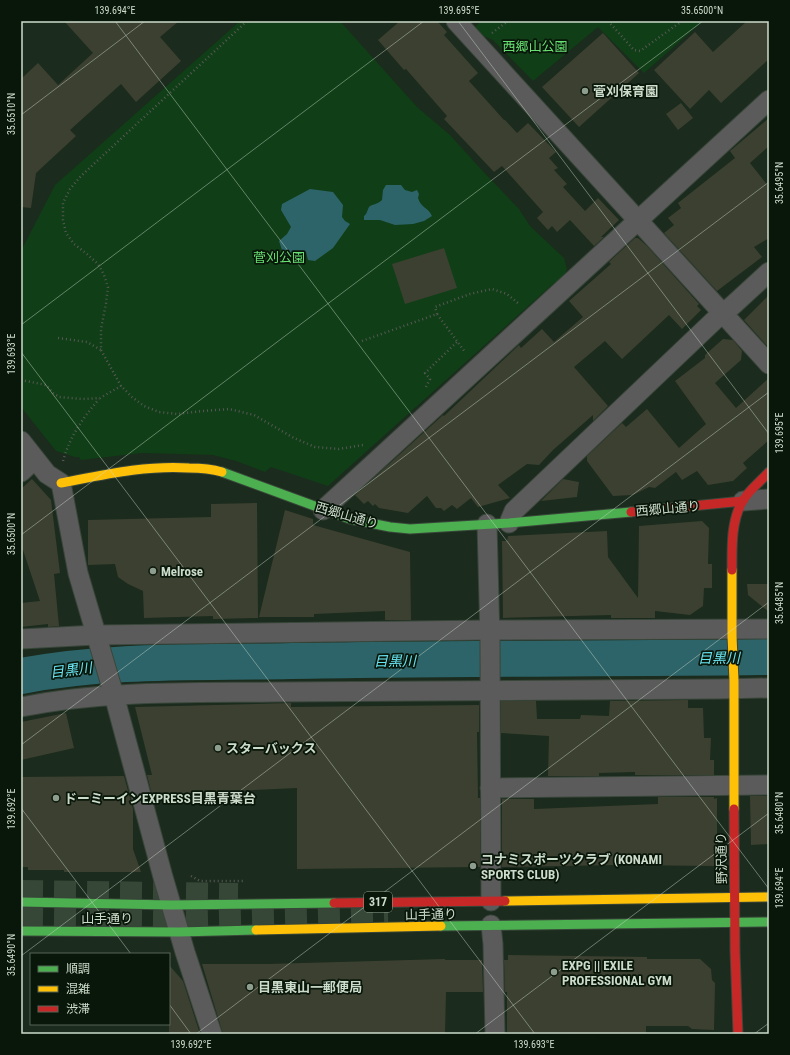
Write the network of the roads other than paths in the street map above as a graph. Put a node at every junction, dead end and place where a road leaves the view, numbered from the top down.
1 (456, 21) edge
2 (769, 100) edge
3 (638, 221) junction
4 (769, 272) edge
5 (722, 313) junction
6 (769, 364) edge
7 (21, 441) edge
8 (35, 459) junction
9 (21, 472) edge
10 (769, 472) edge
11 (61, 483) junction
12 (769, 499) edge
13 (743, 501) junction
14 (323, 510) junction
15 (509, 523) junction
16 (487, 524) junction
17 (769, 629) edge
18 (732, 633) junction
19 (490, 634) junction
20 (21, 639) edge
21 (98, 639) junction
22 (733, 685) junction
23 (490, 687) junction
24 (769, 688) edge
25 (113, 692) junction
26 (21, 707) edge
27 (733, 785) junction
28 (769, 785) edge
29 (490, 788) junction
30 (735, 897) junction
31 (769, 897) edge
32 (491, 901) junction
33 (21, 902) edge
34 (171, 905) junction
35 (735, 922) junction
36 (769, 922) edge
37 (491, 925) junction
38 (102, 930) junction
39 (21, 931) edge
40 (179, 932) junction
41 (21, 940) edge
42 (212, 1034) edge
43 (495, 1034) edge
44 (738, 1034) edge

1 - 3 street
2 - 3 street
3 - 5 street
3 - 14 street
4 - 5 street
5 - 6 street
5 - 15 street
7 - 8 street
8 - 9 street
8 - 11 street
10 - 13 main road
11 - 14 main road, 西郷山通り
11 - 21 street
12 - 13 street, 西郷山通り
13 - 15 main road, 西郷山通り
13 - 18 main road
14 - 16 main road, 西郷山通り
15 - 16 main road, 西郷山通り
16 - 19 street
17 - 18 street
18 - 19 street
18 - 22 main road, 野沢通り
19 - 21 street
19 - 23 street
20 - 21 street
21 - 25 street
22 - 23 street
22 - 24 street
22 - 27 main road, 野沢通り
23 - 25 street
23 - 29 street
25 - 26 street
25 - 34 street
27 - 28 street
27 - 29 street
27 - 30 main road, 野沢通り
29 - 32 street
30 - 31 main road, 山手通り / 317
30 - 32 main road, 山手通り / 317
30 - 35 main road, 野沢通り
32 - 34 main road, 山手通り / 317
33 - 34 main road, 山手通り / 317
34 - 40 street
35 - 36 main road, 山手通り / 317
35 - 37 main road, 山手通り / 317
35 - 44 main road, 野沢通り
37 - 40 main road, 山手通り / 317
37 - 43 street
38 - 39 main road, 山手通り / 317
38 - 40 main road, 山手通り / 317
38 - 41 main road, 317
40 - 42 street

